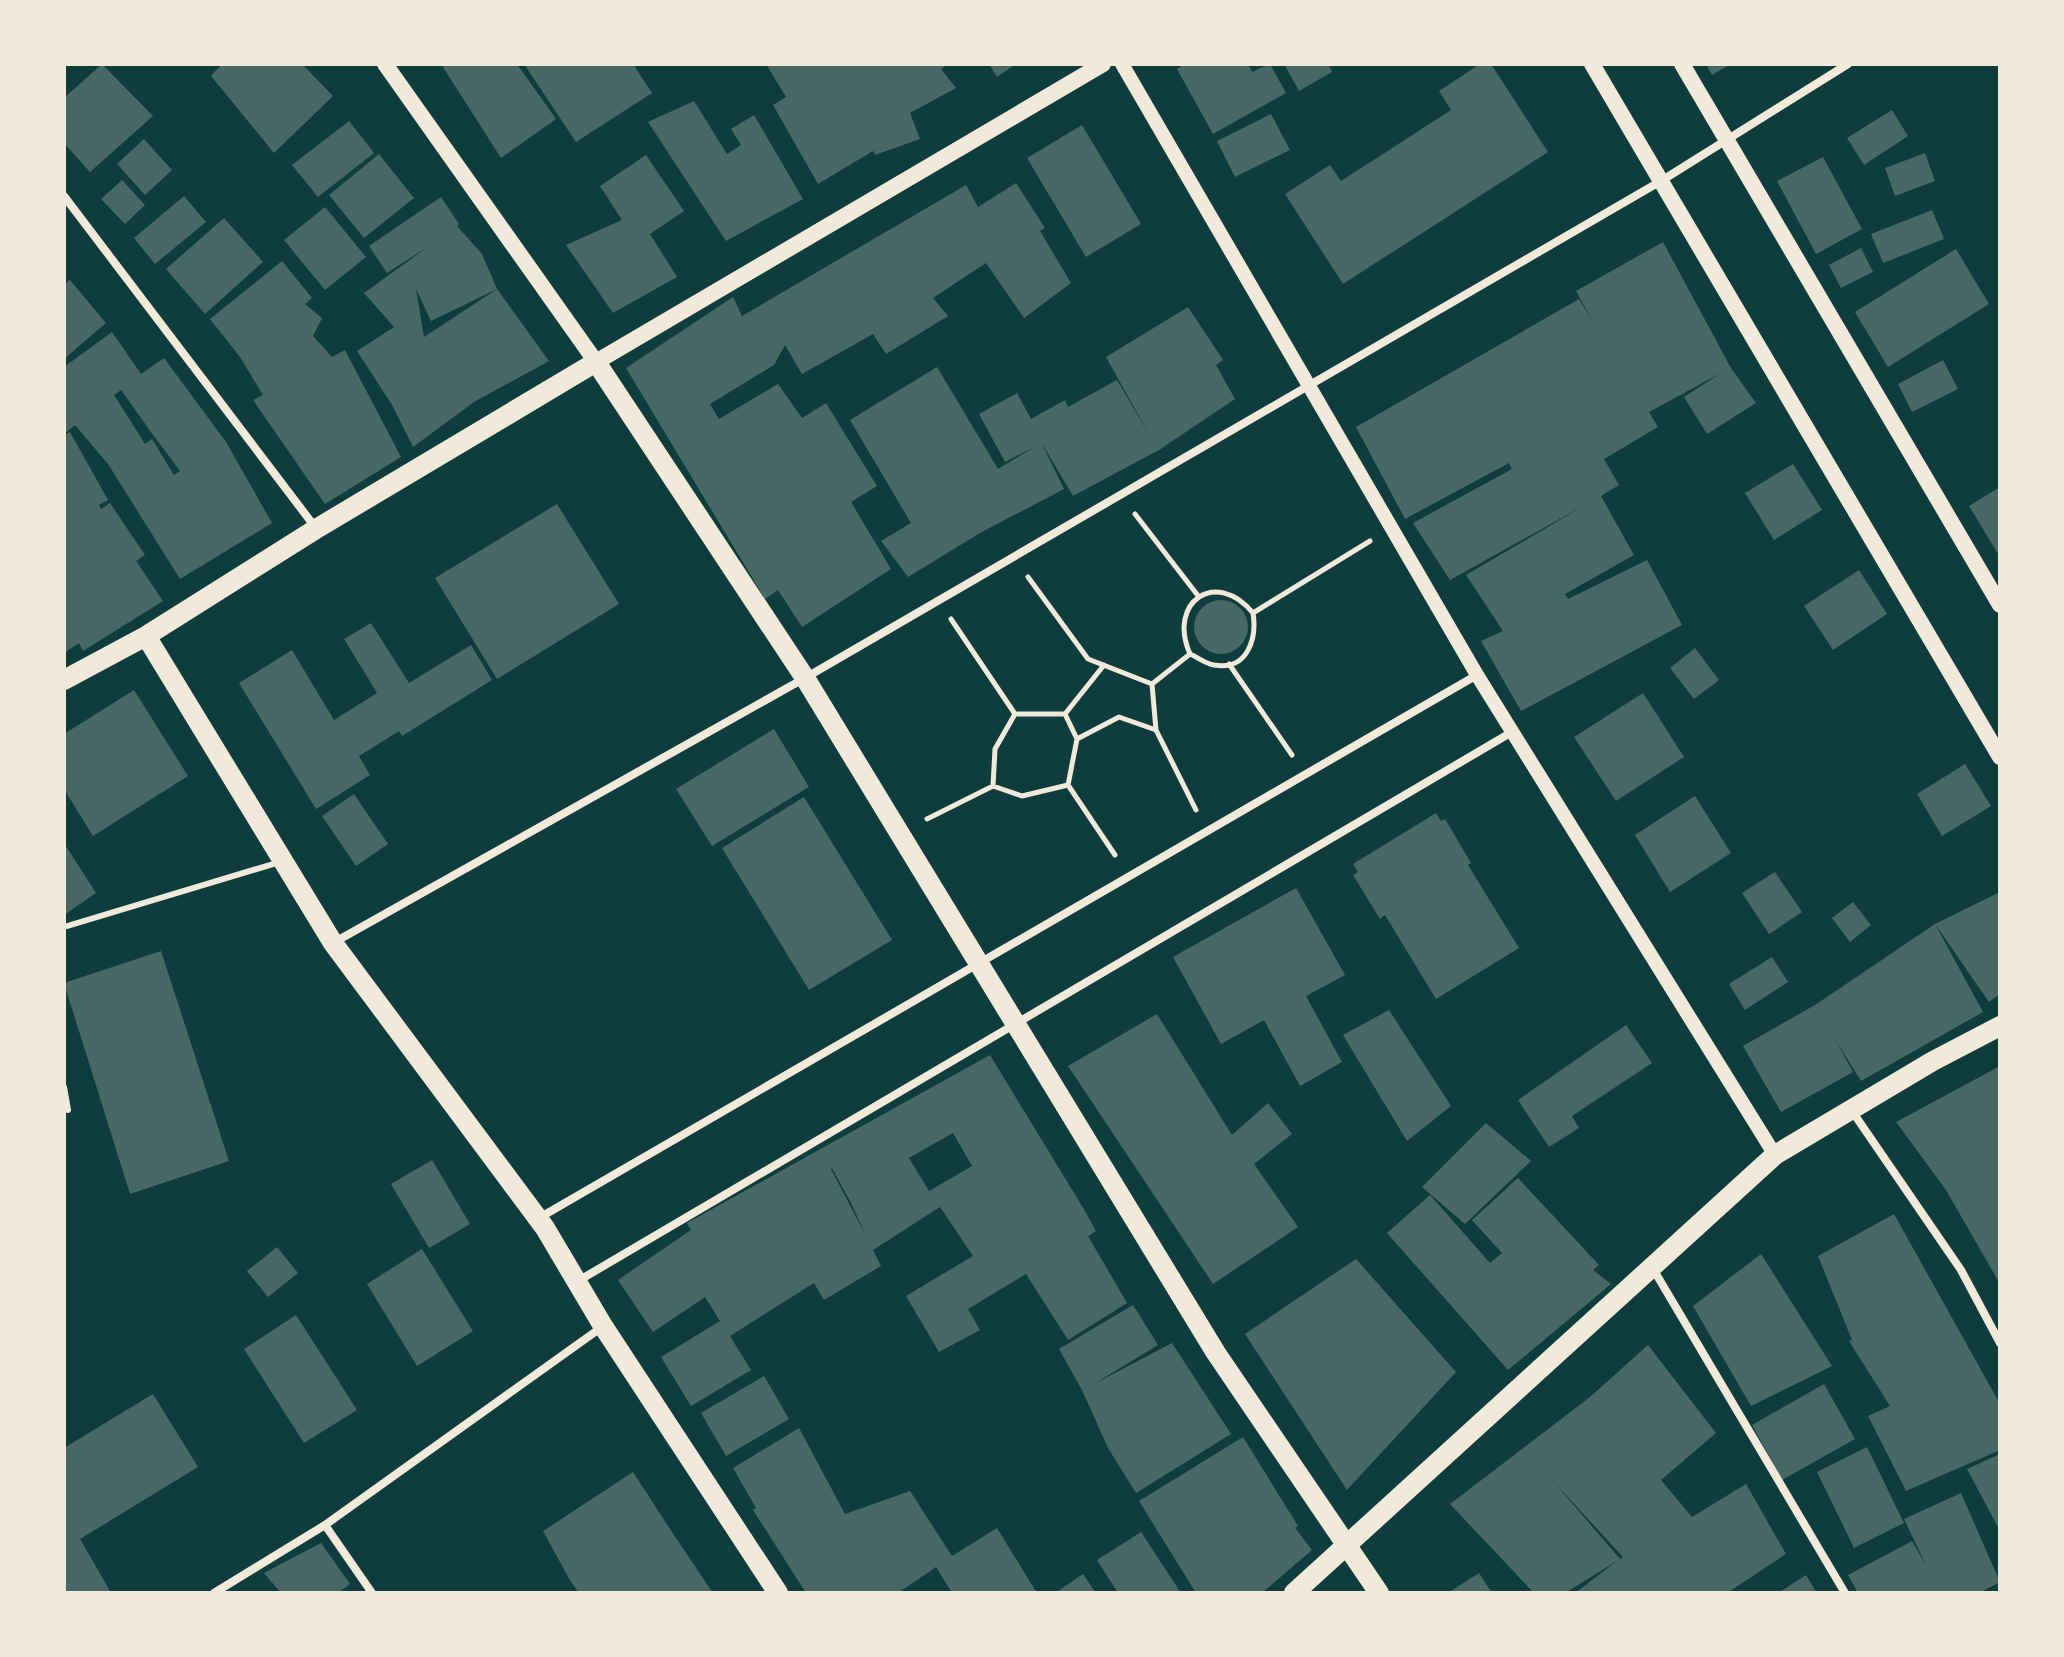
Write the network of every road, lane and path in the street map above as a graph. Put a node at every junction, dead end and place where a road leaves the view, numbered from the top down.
1 (385, 64) edge
2 (1103, 64) edge
3 (1122, 64) edge
4 (1592, 64) edge
5 (1682, 64) edge
6 (1848, 64) edge
7 (1727, 140) junction
8 (1661, 181) junction
9 (64, 196) edge
10 (596, 362) junction
11 (1307, 386) junction
12 (1121, 493) junction
13 (1391, 528) junction
14 (316, 529) junction
15 (1013, 556) junction
16 (1199, 597) junction
17 (938, 599) junction
18 (2000, 605) edge
19 (1253, 613) junction
20 (146, 636) junction
21 (1190, 654) junction
22 (1229, 664) junction
23 (1104, 665) junction
24 (1477, 675) junction
25 (805, 678) junction
26 (64, 680) edge
27 (1152, 684) junction
28 (1015, 714) junction
29 (1065, 714) junction
30 (1156, 730) junction
31 (1512, 732) junction
32 (1077, 739) junction
33 (2000, 757) edge
34 (1305, 774) junction
35 (1068, 785) junction
36 (993, 786) junction
37 (1208, 831) junction
38 (901, 832) junction
39 (283, 861) junction
40 (1127, 877) junction
41 (64, 927) edge
42 (333, 943) junction
43 (980, 962) junction
44 (1018, 1023) junction
45 (2000, 1026) edge
46 (64, 1087) edge
47 (68, 1110) dead end
48 (1852, 1110) junction
49 (1775, 1155) junction
50 (538, 1218) junction
51 (1652, 1267) junction
52 (578, 1282) junction
53 (603, 1326) junction
54 (2000, 1343) edge
55 (325, 1525) junction
56 (1346, 1546) junction
57 (214, 1593) edge
58 (372, 1593) edge
59 (778, 1593) edge
60 (1294, 1593) edge
61 (1379, 1593) edge
62 (1845, 1593) edge

1 - 10 main road
2 - 10 main road
3 - 11 street
4 - 8 main road
5 - 7 main road
6 - 7 street
7 - 8 street
7 - 18 main road
8 - 11 street
8 - 33 main road
9 - 14 street
10 - 14 main road
10 - 25 main road
11 - 12 street
11 - 13 street
12 - 15 street
12 - 16 path
13 - 19 path
13 - 24 street
14 - 20 main road
15 - 17 street
15 - 23 path
16 - 19 path
16 - 21 path
17 - 25 street
17 - 28 path
19 - 22 path
20 - 26 main road
20 - 39 main road
21 - 22 path
21 - 27 path
22 - 34 path
23 - 27 path
23 - 29 path
24 - 31 street
24 - 34 street
25 - 38 main road
25 - 42 street
27 - 30 path
28 - 29 path
28 - 36 path
29 - 32 path
30 - 32 path
30 - 37 path
31 - 44 street
31 - 49 street
32 - 35 path
34 - 37 street
35 - 36 path
35 - 40 path
36 - 38 path
37 - 40 street
38 - 43 main road
39 - 41 lane
39 - 42 main road
40 - 43 street
42 - 50 main road
43 - 44 main road
43 - 50 street
44 - 52 street
44 - 56 main road
45 - 48 main road
46 - 47 lane
48 - 49 main road
48 - 54 street
49 - 51 main road
50 - 52 main road
51 - 56 main road
51 - 62 street
52 - 53 main road
53 - 55 street
53 - 59 main road
55 - 57 street
55 - 58 street
56 - 60 main road
56 - 61 main road

